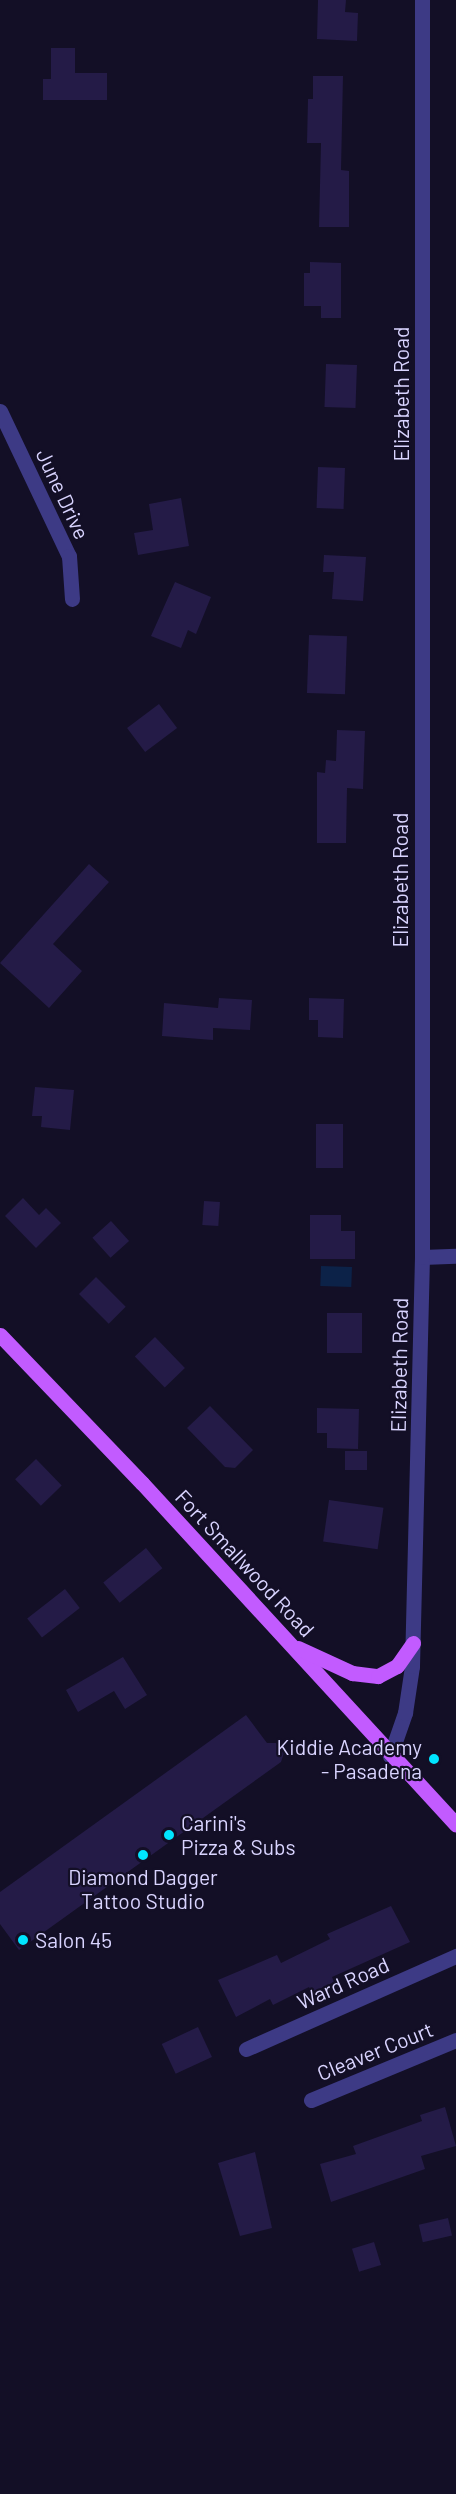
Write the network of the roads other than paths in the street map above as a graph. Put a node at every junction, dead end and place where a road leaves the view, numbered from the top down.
1 (422, 0) edge
2 (0, 411) edge
3 (72, 599) dead end
4 (456, 1256) edge
5 (422, 1257) junction
6 (0, 1335) edge
7 (413, 1643) junction
8 (293, 1645) junction
9 (390, 1756) junction
10 (456, 1824) edge
11 (456, 1956) edge
12 (456, 2040) edge
13 (246, 2049) dead end
14 (311, 2100) dead end

1 - 5 street, Elizabeth Road
2 - 3 street, June Drive
4 - 5 street
5 - 7 street, Elizabeth Road
6 - 8 main road, Fort Smallwood Road
7 - 8 main road
7 - 9 street, Elizabeth Road
8 - 9 main road, Fort Smallwood Road
9 - 10 main road, Fort Smallwood Road
11 - 13 street, Ward Road
12 - 14 street, Cleaver Court

